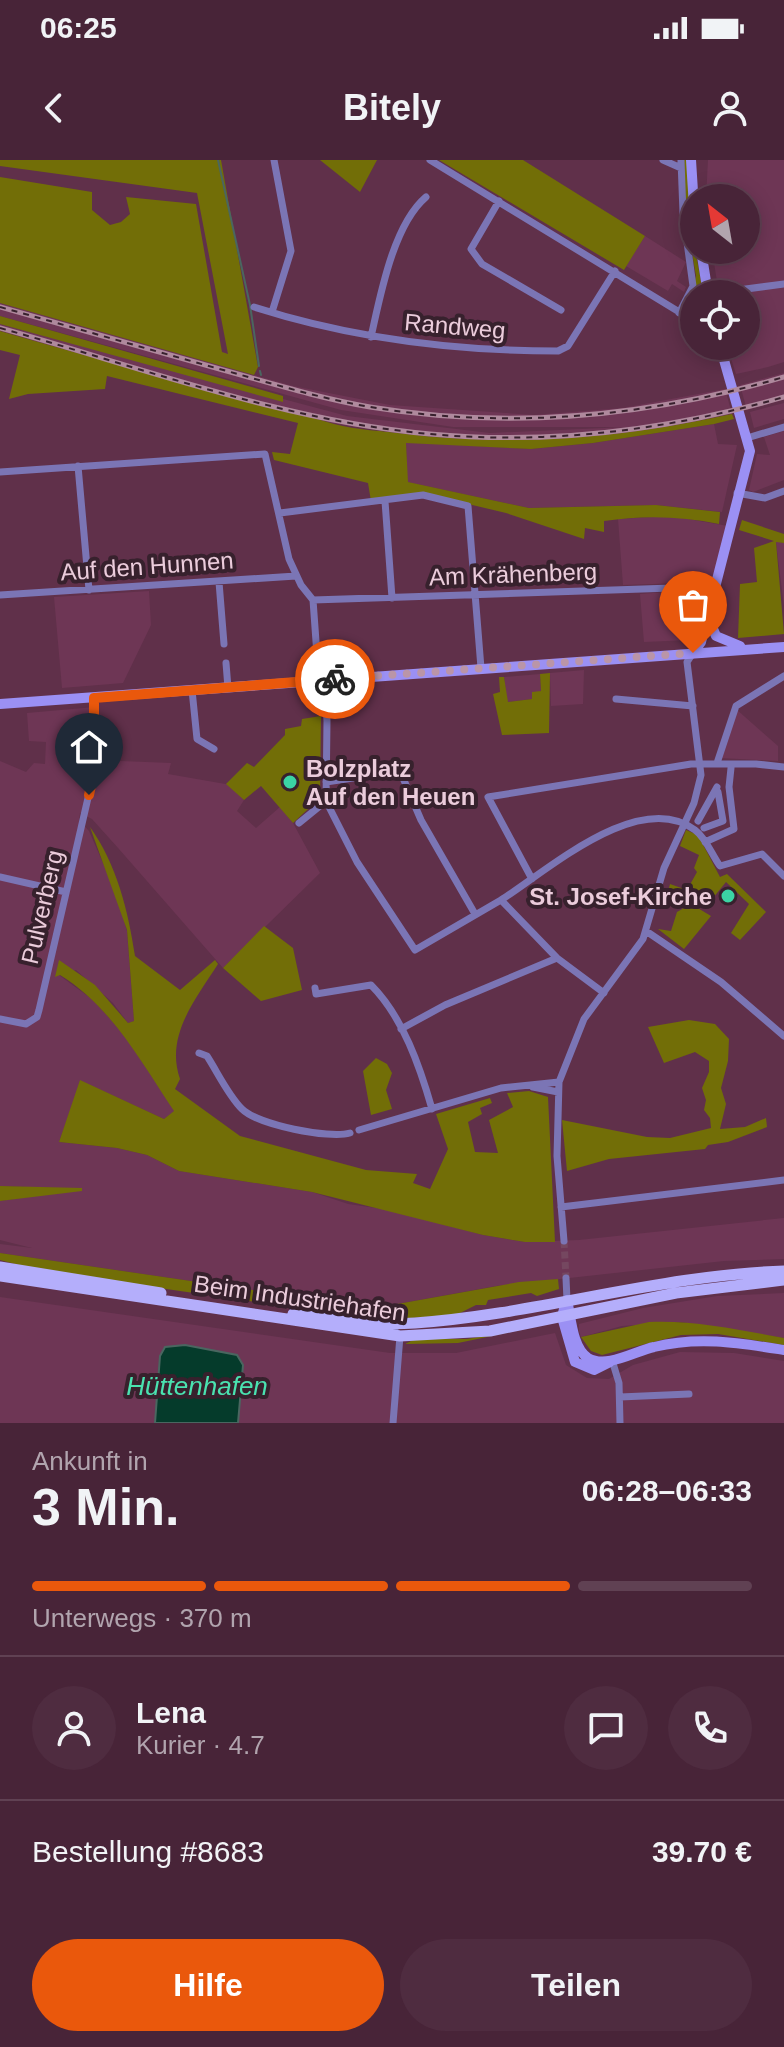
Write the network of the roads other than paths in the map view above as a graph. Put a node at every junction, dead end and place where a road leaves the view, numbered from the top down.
1 (274, 160) edge
2 (430, 160) edge
3 (663, 160) edge
4 (691, 160) edge
5 (698, 160) edge
6 (681, 164) edge
7 (693, 184) edge
8 (695, 184) edge
9 (426, 197) dead end
10 (499, 201) junction
11 (615, 271) junction
12 (784, 284) edge
13 (760, 287) edge
14 (254, 307) dead end
15 (561, 310) dead end
16 (272, 312) junction
17 (679, 313) joint
18 (371, 337) junction
19 (724, 360) edge
20 (784, 427) edge
21 (747, 438) junction
22 (78, 466) junction
23 (0, 472) edge
24 (784, 491) edge
25 (737, 493) junction
26 (385, 501) junction
27 (280, 513) junction
28 (296, 576) junction
29 (219, 582) junction
30 (89, 590) junction
31 (712, 593) junction
32 (0, 595) edge
33 (475, 597) junction
34 (392, 598) junction
35 (313, 600) junction
36 (708, 615) junction
37 (224, 644) dead end
38 (784, 647) edge
39 (745, 650) junction
40 (693, 653) junction
41 (226, 663) dead end
42 (481, 668) junction
43 (784, 676) edge
44 (322, 680) junction
45 (228, 688) junction
46 (192, 690) junction
47 (94, 698) junction
48 (616, 699) dead end
49 (0, 704) edge
50 (693, 706) junction
51 (214, 749) dead end
52 (700, 763) junction
53 (717, 763) junction
54 (784, 767) edge
55 (731, 768) dead end
56 (326, 782) junction
57 (326, 801) junction
58 (694, 803) junction
59 (705, 808) junction
60 (698, 821) junction
61 (299, 823) dead end
62 (684, 824) junction
63 (704, 828) junction
64 (708, 841) junction
65 (784, 876) edge
66 (0, 877) edge
67 (532, 879) junction
68 (66, 892) junction
69 (501, 900) junction
70 (475, 914) junction
71 (646, 931) junction
72 (557, 958) junction
73 (315, 988) dead end
74 (604, 993) junction
75 (0, 1019) edge
76 (401, 1029) junction
77 (784, 1036) edge
78 (199, 1053) dead end
79 (559, 1082) junction
80 (531, 1086) junction
81 (558, 1092) junction
82 (432, 1109) junction
83 (784, 1180) edge
84 (561, 1207) junction
85 (564, 1241) tunnel mouth
86 (0, 1267) edge
87 (784, 1271) edge
88 (0, 1276) edge
89 (566, 1278) tunnel mouth
90 (784, 1280) edge
91 (567, 1300) junction
92 (487, 1314) junction
93 (566, 1316) junction
94 (387, 1323) junction
95 (413, 1323) junction
96 (477, 1332) junction
97 (400, 1336) junction
98 (784, 1350) edge
99 (612, 1360) junction
100 (689, 1394) dead end
101 (620, 1397) junction
102 (393, 1423) edge
103 (620, 1423) edge

1 - 16 street
2 - 10 street
3 - 6 street
4 - 7 main road
5 - 8 main road
6 - 17 street
9 - 18 street
10 - 11 street
10 - 15 street
11 - 17 street
11 - 18 street, Randweg
12 - 13 street
14 - 16 street, Randweg
16 - 18 street, Randweg
19 - 21 main road
20 - 21 street
21 - 25 main road
22 - 23 street
22 - 27 street
22 - 30 street
24 - 25 street
25 - 31 main road
26 - 27 street
26 - 33 street
26 - 34 street
27 - 28 street
28 - 29 street, Auf den Hunnen
28 - 35 street
29 - 30 street, Auf den Hunnen
29 - 37 street
30 - 32 street, Auf den Hunnen
31 - 33 street, Am Krähenberg
31 - 36 main road
33 - 34 street, Am Krähenberg
33 - 42 street
34 - 35 street, Am Krähenberg
35 - 44 street
36 - 39 main road
36 - 40 main road
38 - 39 main road
39 - 40 main road
40 - 42 main road
40 - 50 street
41 - 45 street
42 - 44 main road
43 - 53 street
44 - 45 main road
44 - 56 street
45 - 46 main road
46 - 47 main road
46 - 51 street
47 - 49 main road
47 - 68 street, Pulverberg
48 - 50 street
50 - 52 street
52 - 53 street
52 - 58 street
52 - 67 street
53 - 54 street
55 - 64 street
56 - 57 street
56 - 70 street
57 - 61 street
57 - 70 street
58 - 59 street
58 - 62 street
59 - 60 street
59 - 63 street
60 - 62 street
60 - 63 street
62 - 64 street
62 - 67 street
62 - 71 street
63 - 64 street
64 - 65 street
66 - 68 street
67 - 69 street
68 - 75 street, Pulverberg
69 - 70 street
69 - 72 street
71 - 74 street
71 - 77 street
72 - 74 street
72 - 76 street
73 - 76 street
74 - 79 street
76 - 82 street
78 - 82 street
79 - 80 street
79 - 81 street
80 - 81 street
80 - 82 street
81 - 84 street
83 - 84 street
84 - 85 street
86 - 94 main road, Beim Industriehafen
87 - 91 main road, Beim Industriehafen
88 - 97 main road, Beim Industriehafen
89 - 91 street
90 - 93 main road, Beim Industriehafen
91 - 92 main road, Beim Industriehafen
91 - 93 main road
92 - 95 main road, Beim Industriehafen
92 - 96 main road
93 - 96 main road, Beim Industriehafen
93 - 99 main road
94 - 95 main road, Beim Industriehafen
94 - 97 street
95 - 97 street
96 - 97 main road, Beim Industriehafen
97 - 102 street
98 - 99 main road
99 - 101 street
100 - 101 street
101 - 103 street

